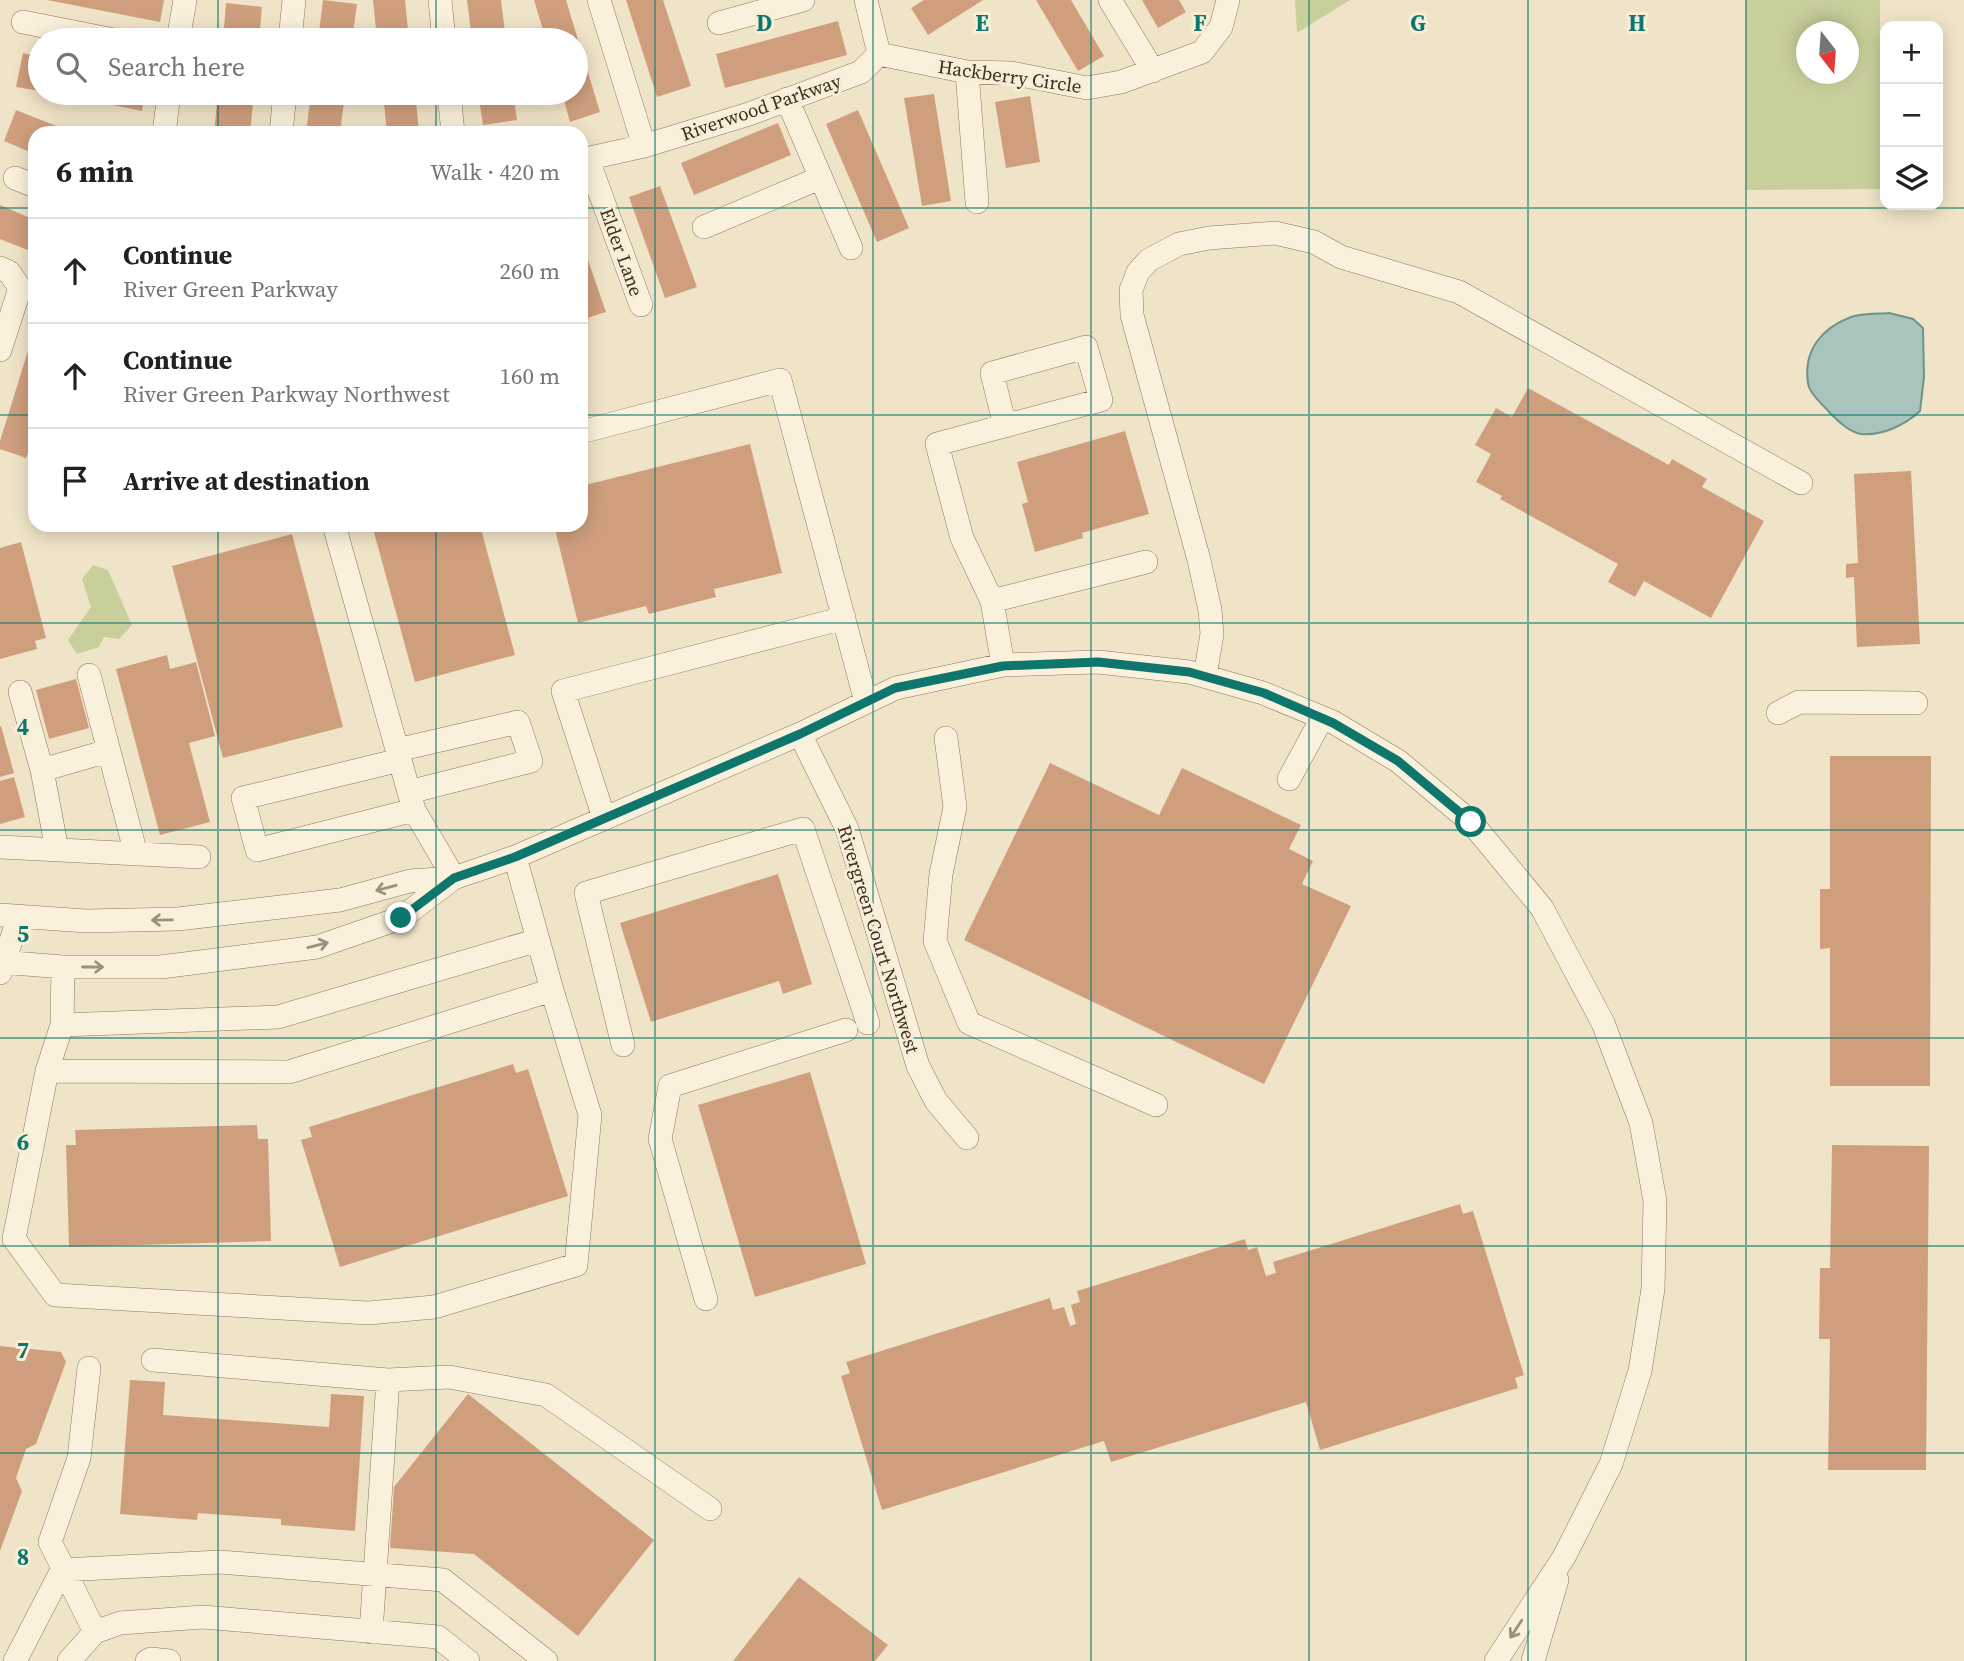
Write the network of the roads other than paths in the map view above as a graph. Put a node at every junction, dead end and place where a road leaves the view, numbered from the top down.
1 (185, 0) edge
2 (293, 0) edge
3 (440, 0) edge
4 (599, 0) edge
5 (803, 0) edge
6 (866, 0) edge
7 (1110, 0) edge
8 (1228, 0) edge
9 (23, 22) dead end
10 (719, 23) dead end
11 (53, 28) edge
12 (180, 28) edge
13 (291, 28) edge
14 (443, 28) edge
15 (879, 54) junction
16 (1153, 71) junction
17 (967, 72) junction
18 (787, 99) junction
19 (168, 105) edge
20 (284, 105) edge
21 (450, 105) edge
22 (165, 126) edge
23 (282, 126) edge
24 (452, 126) edge
25 (644, 146) junction
26 (588, 159) edge
27 (588, 168) edge
28 (820, 178) junction
29 (977, 202) dead end
30 (704, 227) dead end
31 (851, 248) dead end
32 (0, 268) edge
33 (18, 289) edge
34 (641, 305) dead end
35 (0, 350) edge
36 (1005, 426) junction
37 (588, 430) edge
38 (1801, 483) dead end
39 (336, 532) edge
40 (1146, 562) dead end
41 (992, 601) junction
42 (844, 618) junction
43 (1003, 666) junction
44 (89, 675) dead end
45 (1206, 676) junction
46 (20, 692) dead end
47 (866, 702) junction
48 (1916, 703) dead end
49 (1778, 713) dead end
50 (1322, 718) junction
51 (800, 734) junction
52 (946, 738) dead end
53 (108, 751) junction
54 (399, 755) junction
55 (42, 770) junction
56 (1289, 779) dead end
57 (412, 801) junction
58 (604, 818) junction
59 (0, 847) edge
60 (57, 850) junction
61 (136, 854) junction
62 (199, 857) dead end
63 (515, 857) junction
64 (454, 878) junction
65 (9, 916) edge
66 (538, 940) junction
67 (1, 966) edge
68 (63, 967) junction
69 (552, 990) junction
70 (62, 1025) junction
71 (623, 1045) dead end
72 (47, 1071) junction
73 (1156, 1105) dead end
74 (967, 1138) dead end
75 (706, 1299) dead end
76 (153, 1360) dead end
77 (89, 1368) dead end
78 (388, 1380) junction
79 (710, 1509) dead end
80 (1564, 1557) junction
81 (62, 1570) junction
82 (375, 1575) junction
83 (95, 1632) junction
84 (371, 1632) junction
85 (15, 1661) edge
86 (69, 1661) edge
87 (147, 1661) edge
88 (169, 1661) edge
89 (468, 1661) edge
90 (546, 1661) edge
91 (1496, 1661) edge
92 (1533, 1661) edge

1 - 12 street
2 - 13 street
3 - 14 street
4 - 25 street
5 - 10 street
6 - 15 street
7 - 16 street
8 - 16 street, Hackberry Circle
9 - 11 street
15 - 17 street, Hackberry Circle
15 - 18 street, Riverwood Parkway
16 - 17 street, Hackberry Circle
17 - 29 street
18 - 25 street, Riverwood Parkway
18 - 28 street
19 - 22 street
20 - 23 street
21 - 24 street
25 - 26 street, Riverwood Parkway
27 - 34 street, Elder Lane
28 - 30 street
28 - 31 street
32 - 33 street
33 - 35 street
36 - 36 street
36 - 41 street
37 - 42 street
38 - 45 street
39 - 54 street
40 - 41 street
41 - 43 street
42 - 47 street
42 - 58 street
43 - 45 street
43 - 47 street
44 - 53 street
45 - 50 street
46 - 55 street
47 - 51 street
48 - 49 street
50 - 56 street
50 - 80 street
51 - 58 street
51 - 74 street, Rivergreen Court Northwest
52 - 73 street
53 - 55 street
53 - 61 street
54 - 57 street
54 - 57 street
54 - 57 street
55 - 60 street
57 - 64 street
58 - 63 street
59 - 60 street
60 - 61 street
61 - 62 street
63 - 64 street
63 - 66 street
64 -> 65 street
68 -> 64 street
65 - 67 street
66 - 69 street
66 - 70 street
67 - 68 street
68 - 70 street
69 - 72 street
69 - 72 street
70 - 72 street
71 - 75 street
76 - 78 street
77 - 81 street
78 - 79 street
78 - 82 street
80 -> 91 street
80 - 92 street
81 - 82 street
81 - 83 street
81 - 85 street
82 - 84 street
82 - 90 street
83 - 84 street
83 - 86 street
84 - 89 street
87 - 88 street

